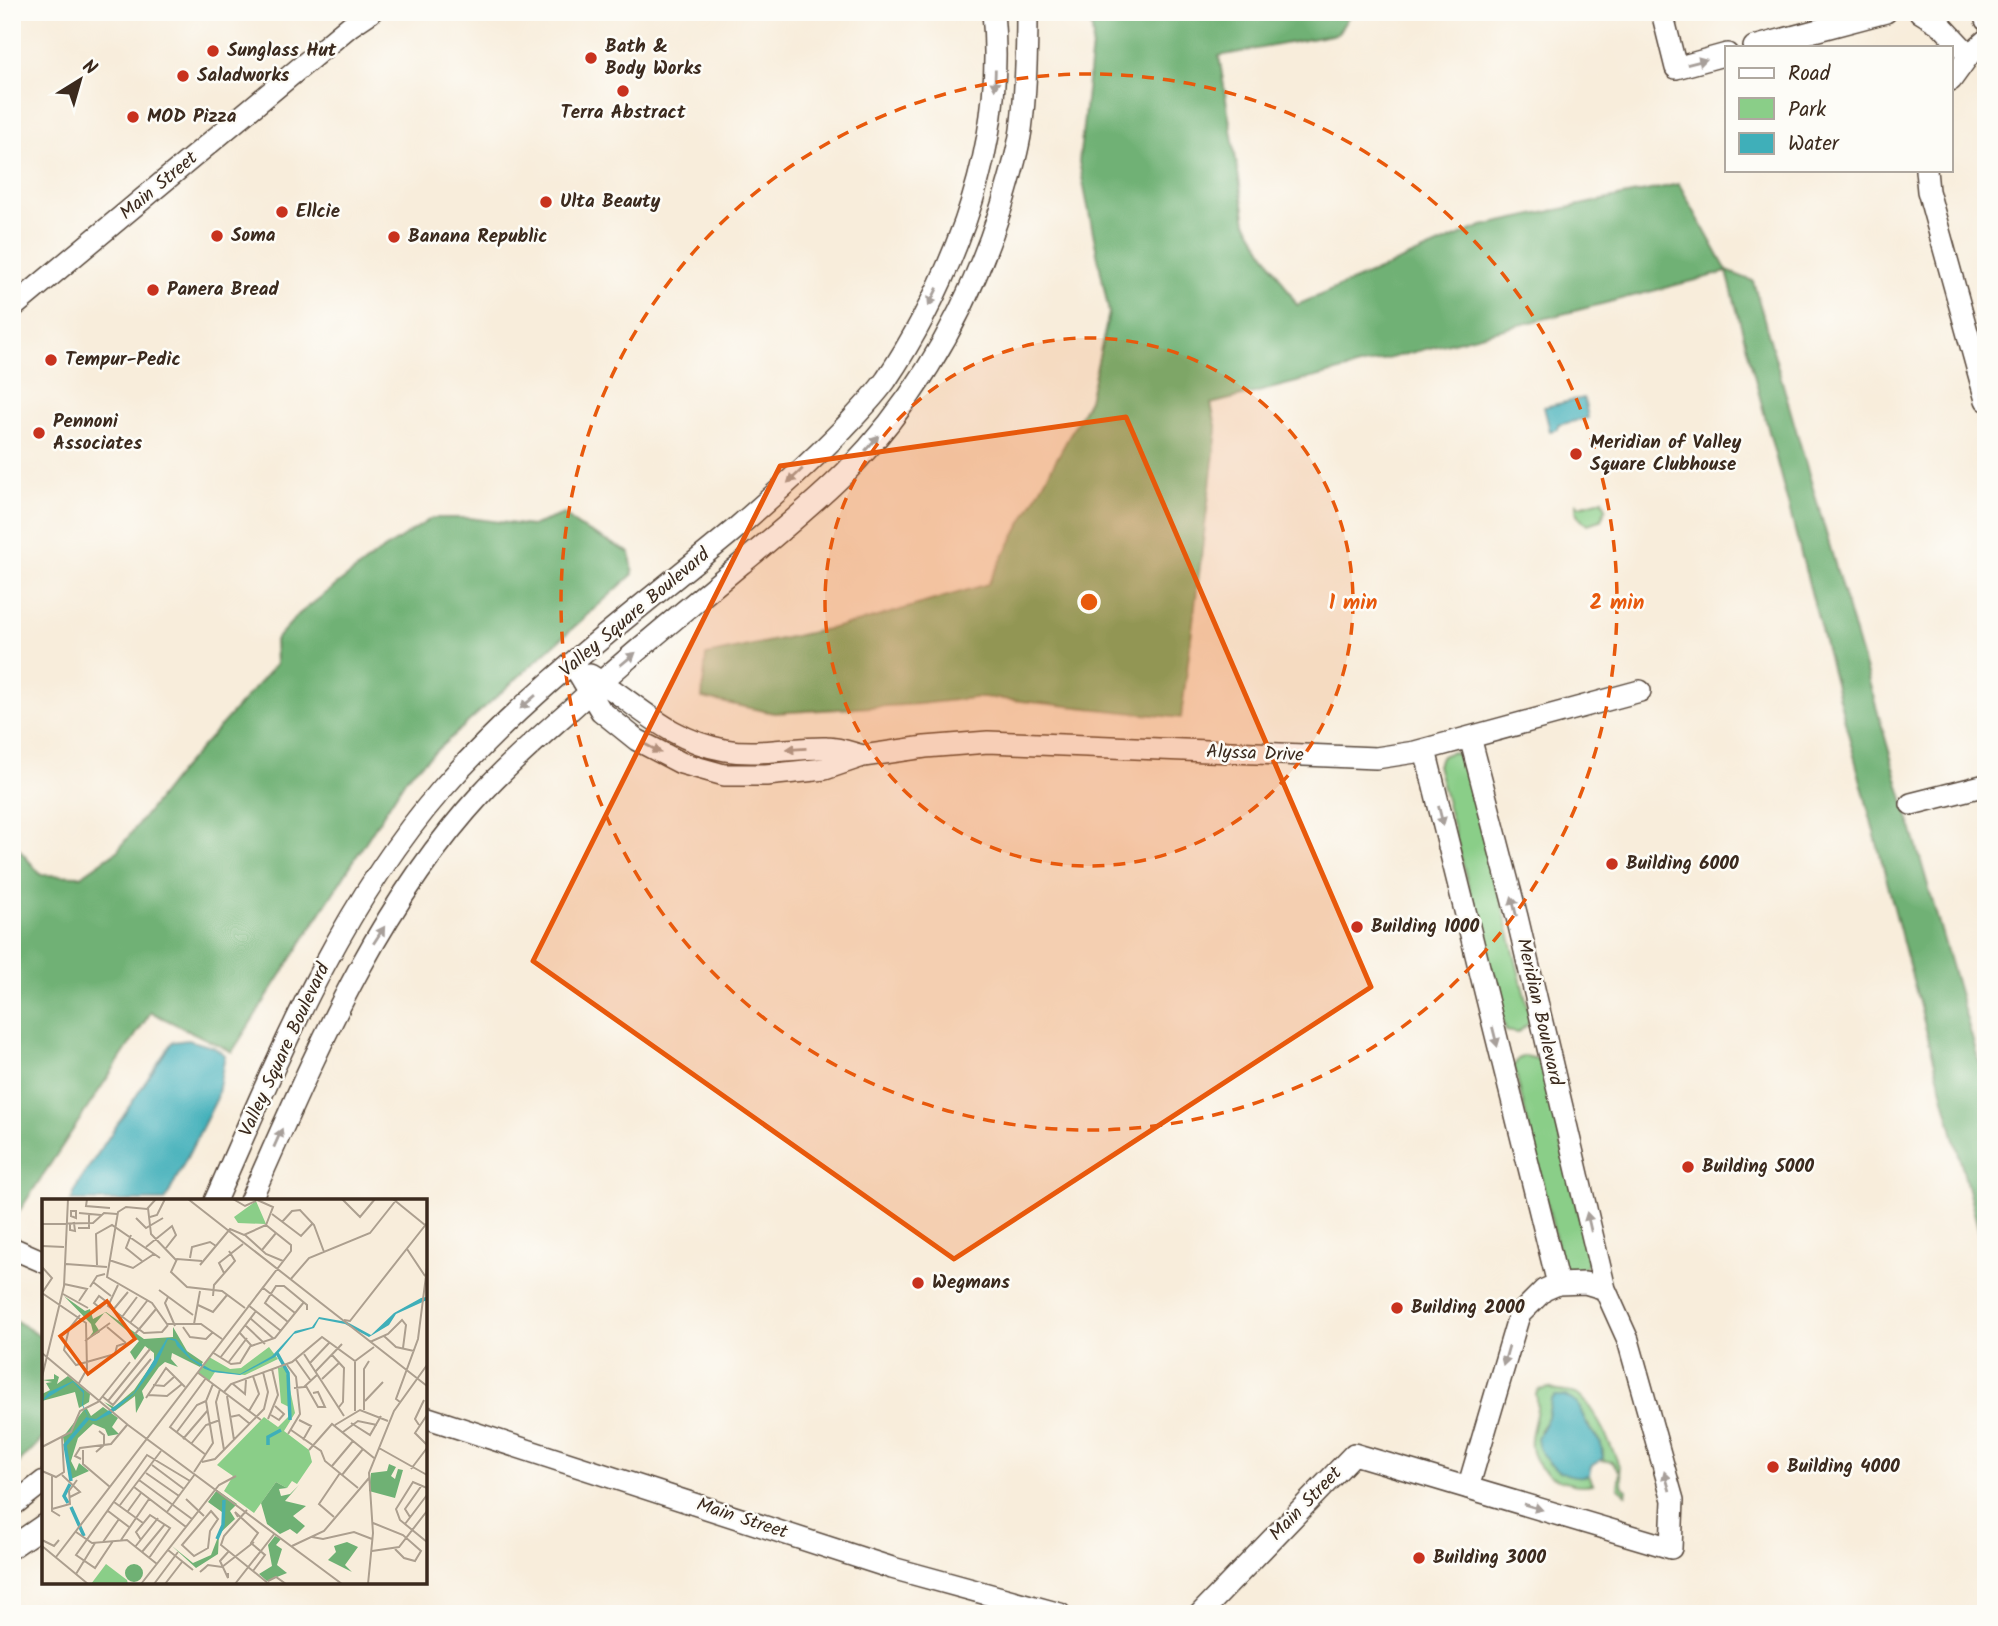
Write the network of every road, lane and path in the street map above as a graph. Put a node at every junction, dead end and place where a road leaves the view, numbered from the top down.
1 (371, 12) edge
2 (993, 12) edge
3 (1027, 12) edge
4 (1662, 12) edge
5 (1886, 12) edge
6 (1920, 12) edge
7 (1984, 12) edge
8 (345, 19) edge
9 (1986, 20) edge
10 (1986, 40) edge
11 (1758, 46) edge
12 (1950, 46) edge
13 (1952, 51) edge
14 (1725, 55) edge
15 (1959, 68) edge
16 (1926, 172) edge
17 (12, 308) edge
18 (1986, 400) edge
19 (573, 664) junction
20 (595, 687) junction
21 (1640, 691) dead end
22 (1470, 737) junction
23 (1425, 750) junction
24 (1986, 785) edge
25 (1911, 804) dead end
26 (216, 1199) edge
27 (251, 1199) edge
28 (12, 1248) edge
29 (42, 1261) edge
30 (1558, 1284) junction
31 (1605, 1289) junction
32 (427, 1418) edge
33 (1354, 1454) joint
34 (42, 1483) edge
35 (1468, 1488) junction
36 (12, 1506) edge
37 (42, 1526) edge
38 (12, 1547) edge
39 (1060, 1614) edge
40 (1200, 1614) edge

1 - 8 street, Main Street
2 -> 19 street, Valley Square Boulevard
20 -> 3 street, Valley Square Boulevard
4 -> 14 street
5 - 11 street
6 - 12 street
7 - 9 street
8 - 17 street, Main Street
10 - 15 street
13 - 15 street
16 - 18 street
19 - 20 street, Alyssa Drive
19 -> 26 street, Valley Square Boulevard
20 - 23 street, Alyssa Drive
27 -> 20 street, Valley Square Boulevard
21 - 22 street, Alyssa Drive
22 - 23 street, Alyssa Drive
31 -> 22 street, Meridian Boulevard
23 -> 30 street
24 - 25 street
28 - 29 street
30 - 31 street
30 -> 35 street
35 -> 31 street, Meridian Boulevard
32 - 39 street, Main Street
33 - 35 street, Meridian Boulevard
33 - 40 street, Main Street
34 - 36 street
37 - 38 street

